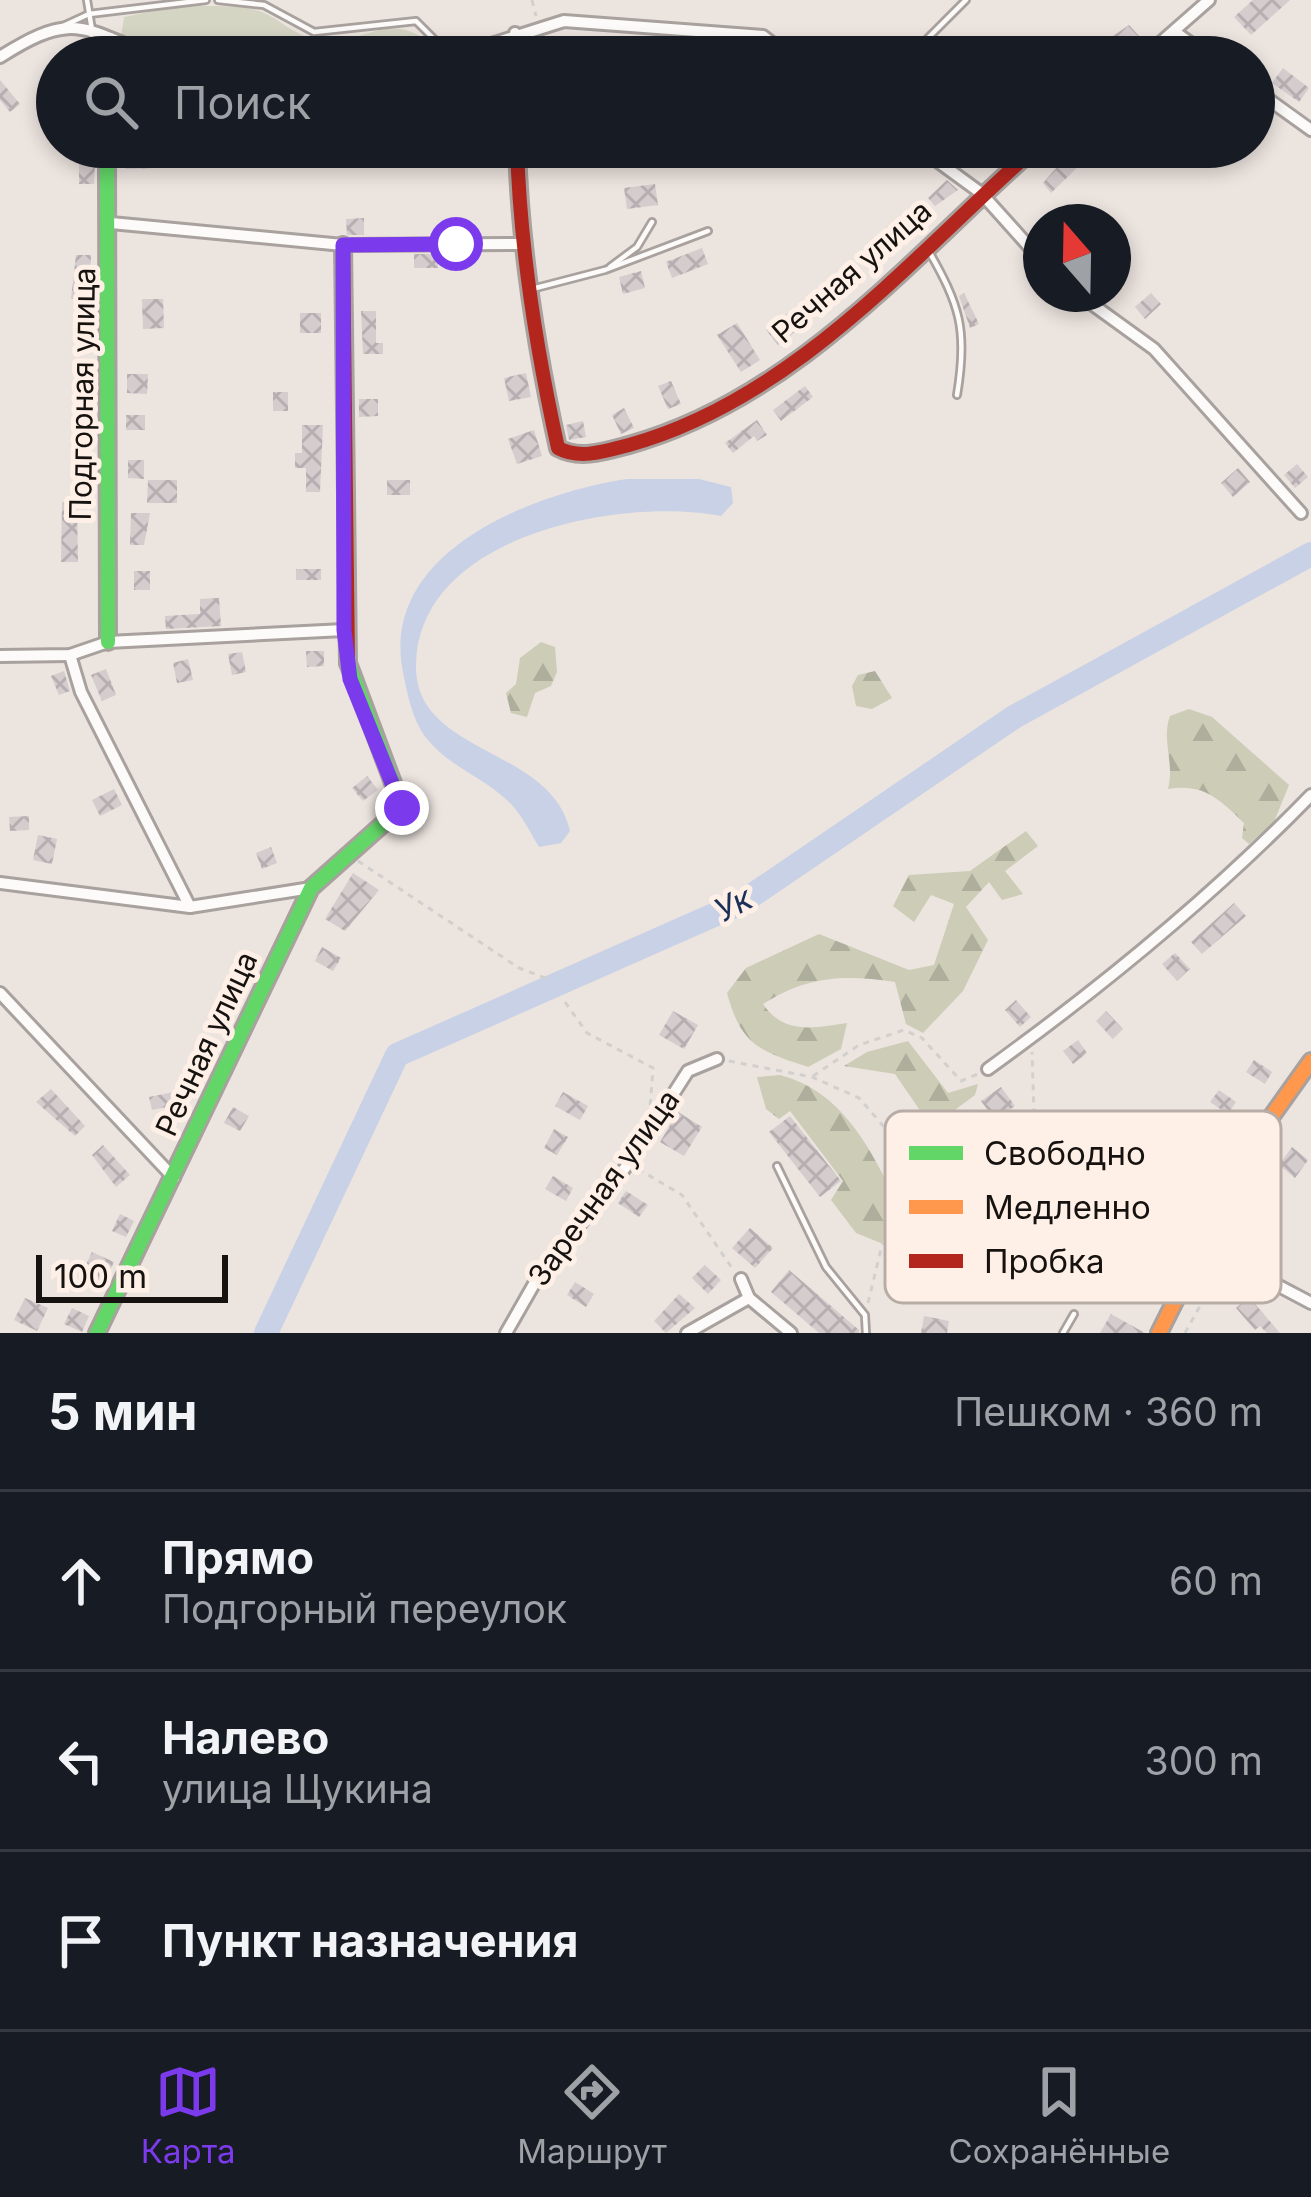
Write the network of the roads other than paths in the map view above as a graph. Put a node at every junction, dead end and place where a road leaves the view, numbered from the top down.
1 (87, 0) edge
2 (206, 0) edge
3 (218, 0) edge
4 (966, 0) edge
5 (1209, 0) edge
6 (89, 14) junction
7 (63, 26) junction
8 (1174, 32) junction
9 (93, 33) junction
10 (94, 36) edge
11 (101, 36) edge
12 (430, 36) edge
13 (532, 36) edge
14 (764, 36) edge
15 (930, 36) edge
16 (1169, 36) edge
17 (1180, 36) edge
18 (0, 57) edge
19 (1275, 104) edge
20 (1311, 130) edge
21 (108, 168) edge
22 (517, 168) edge
23 (946, 168) edge
24 (1011, 168) edge
25 (981, 194) junction
26 (652, 222) dead end
27 (112, 223) junction
28 (708, 231) dead end
29 (1023, 240) edge
30 (518, 244) junction
31 (343, 245) junction
32 (926, 245) junction
33 (605, 270) junction
34 (526, 291) junction
35 (1103, 312) edge
36 (957, 395) dead end
37 (1306, 513) edge
38 (344, 630) junction
39 (108, 642) junction
40 (70, 655) junction
41 (0, 656) edge
42 (1311, 795) edge
43 (0, 883) edge
44 (310, 888) junction
45 (190, 907) junction
46 (0, 993) edge
47 (717, 1059) road end
48 (1311, 1061) edge
49 (988, 1069) road end
50 (1275, 1111) edge
51 (777, 1166) dead end
52 (174, 1178) junction
53 (741, 1279) road end
54 (1281, 1287) edge
55 (749, 1298) junction
56 (1176, 1303) edge
57 (1311, 1303) edge
58 (1074, 1314) dead end
59 (690, 1332) edge
60 (97, 1333) edge
61 (506, 1333) edge
62 (791, 1333) edge
63 (866, 1333) edge
64 (1063, 1333) edge
65 (1160, 1333) edge

1 - 6 lane
2 - 6 lane
3 - 12 lane
4 - 15 lane
5 - 8 street
6 - 7 lane
6 - 9 lane
7 - 9 street
7 - 18 street
8 - 16 street
8 - 17 street
9 - 10 street
9 - 11 street
13 - 14 street
19 - 20 street
21 - 27 street, Подгорная улица
22 - 30 street
23 - 25 street
24 - 25 street, Речная улица
25 - 29 street
25 - 32 street, Речная улица
26 - 33 lane
27 - 31 street
27 - 39 street, Подгорная улица
28 - 33 lane
30 - 31 street
30 - 34 street
31 - 38 street
32 - 34 street, Речная улица
32 - 36 lane
33 - 34 lane
35 - 37 street
38 - 39 street
38 - 44 street, Речная улица
39 - 40 street
40 - 41 street
40 - 45 street
42 - 49 street
43 - 45 street
44 - 45 street
44 - 52 street, Речная улица
46 - 52 street
47 - 61 street, Заречная улица
48 - 50 street
51 - 63 lane
52 - 60 street, Речная улица
53 - 55 street
54 - 57 street
55 - 59 street
55 - 62 street
56 - 65 street
58 - 64 lane

